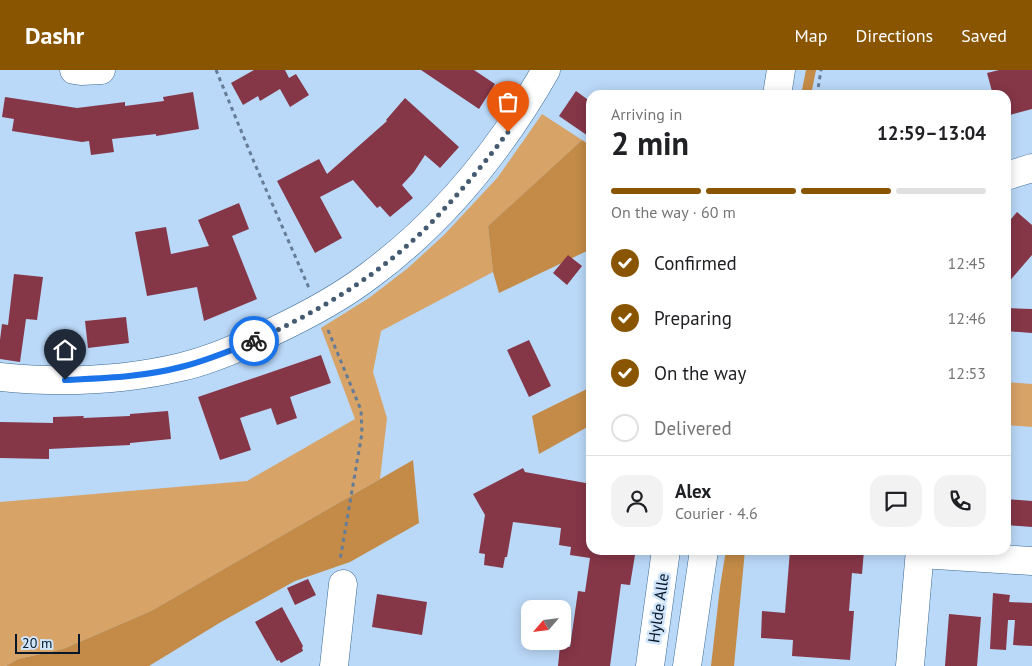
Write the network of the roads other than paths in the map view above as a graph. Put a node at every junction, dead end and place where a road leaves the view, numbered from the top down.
1 (546, 70) edge
2 (782, 70) edge
3 (778, 90) edge
4 (1032, 168) edge
5 (1011, 174) edge
6 (0, 377) edge
7 (665, 555) edge
8 (703, 555) edge
9 (920, 555) edge
10 (957, 555) edge
11 (1032, 561) edge
12 (343, 584) dead end
13 (334, 666) edge
14 (650, 666) edge
15 (687, 666) edge
16 (910, 666) edge

1 - 6 street
2 - 3 street
4 - 5 street
7 - 14 street, Hylde Alle
8 - 15 street
9 - 16 street
10 - 11 street
12 - 13 street

